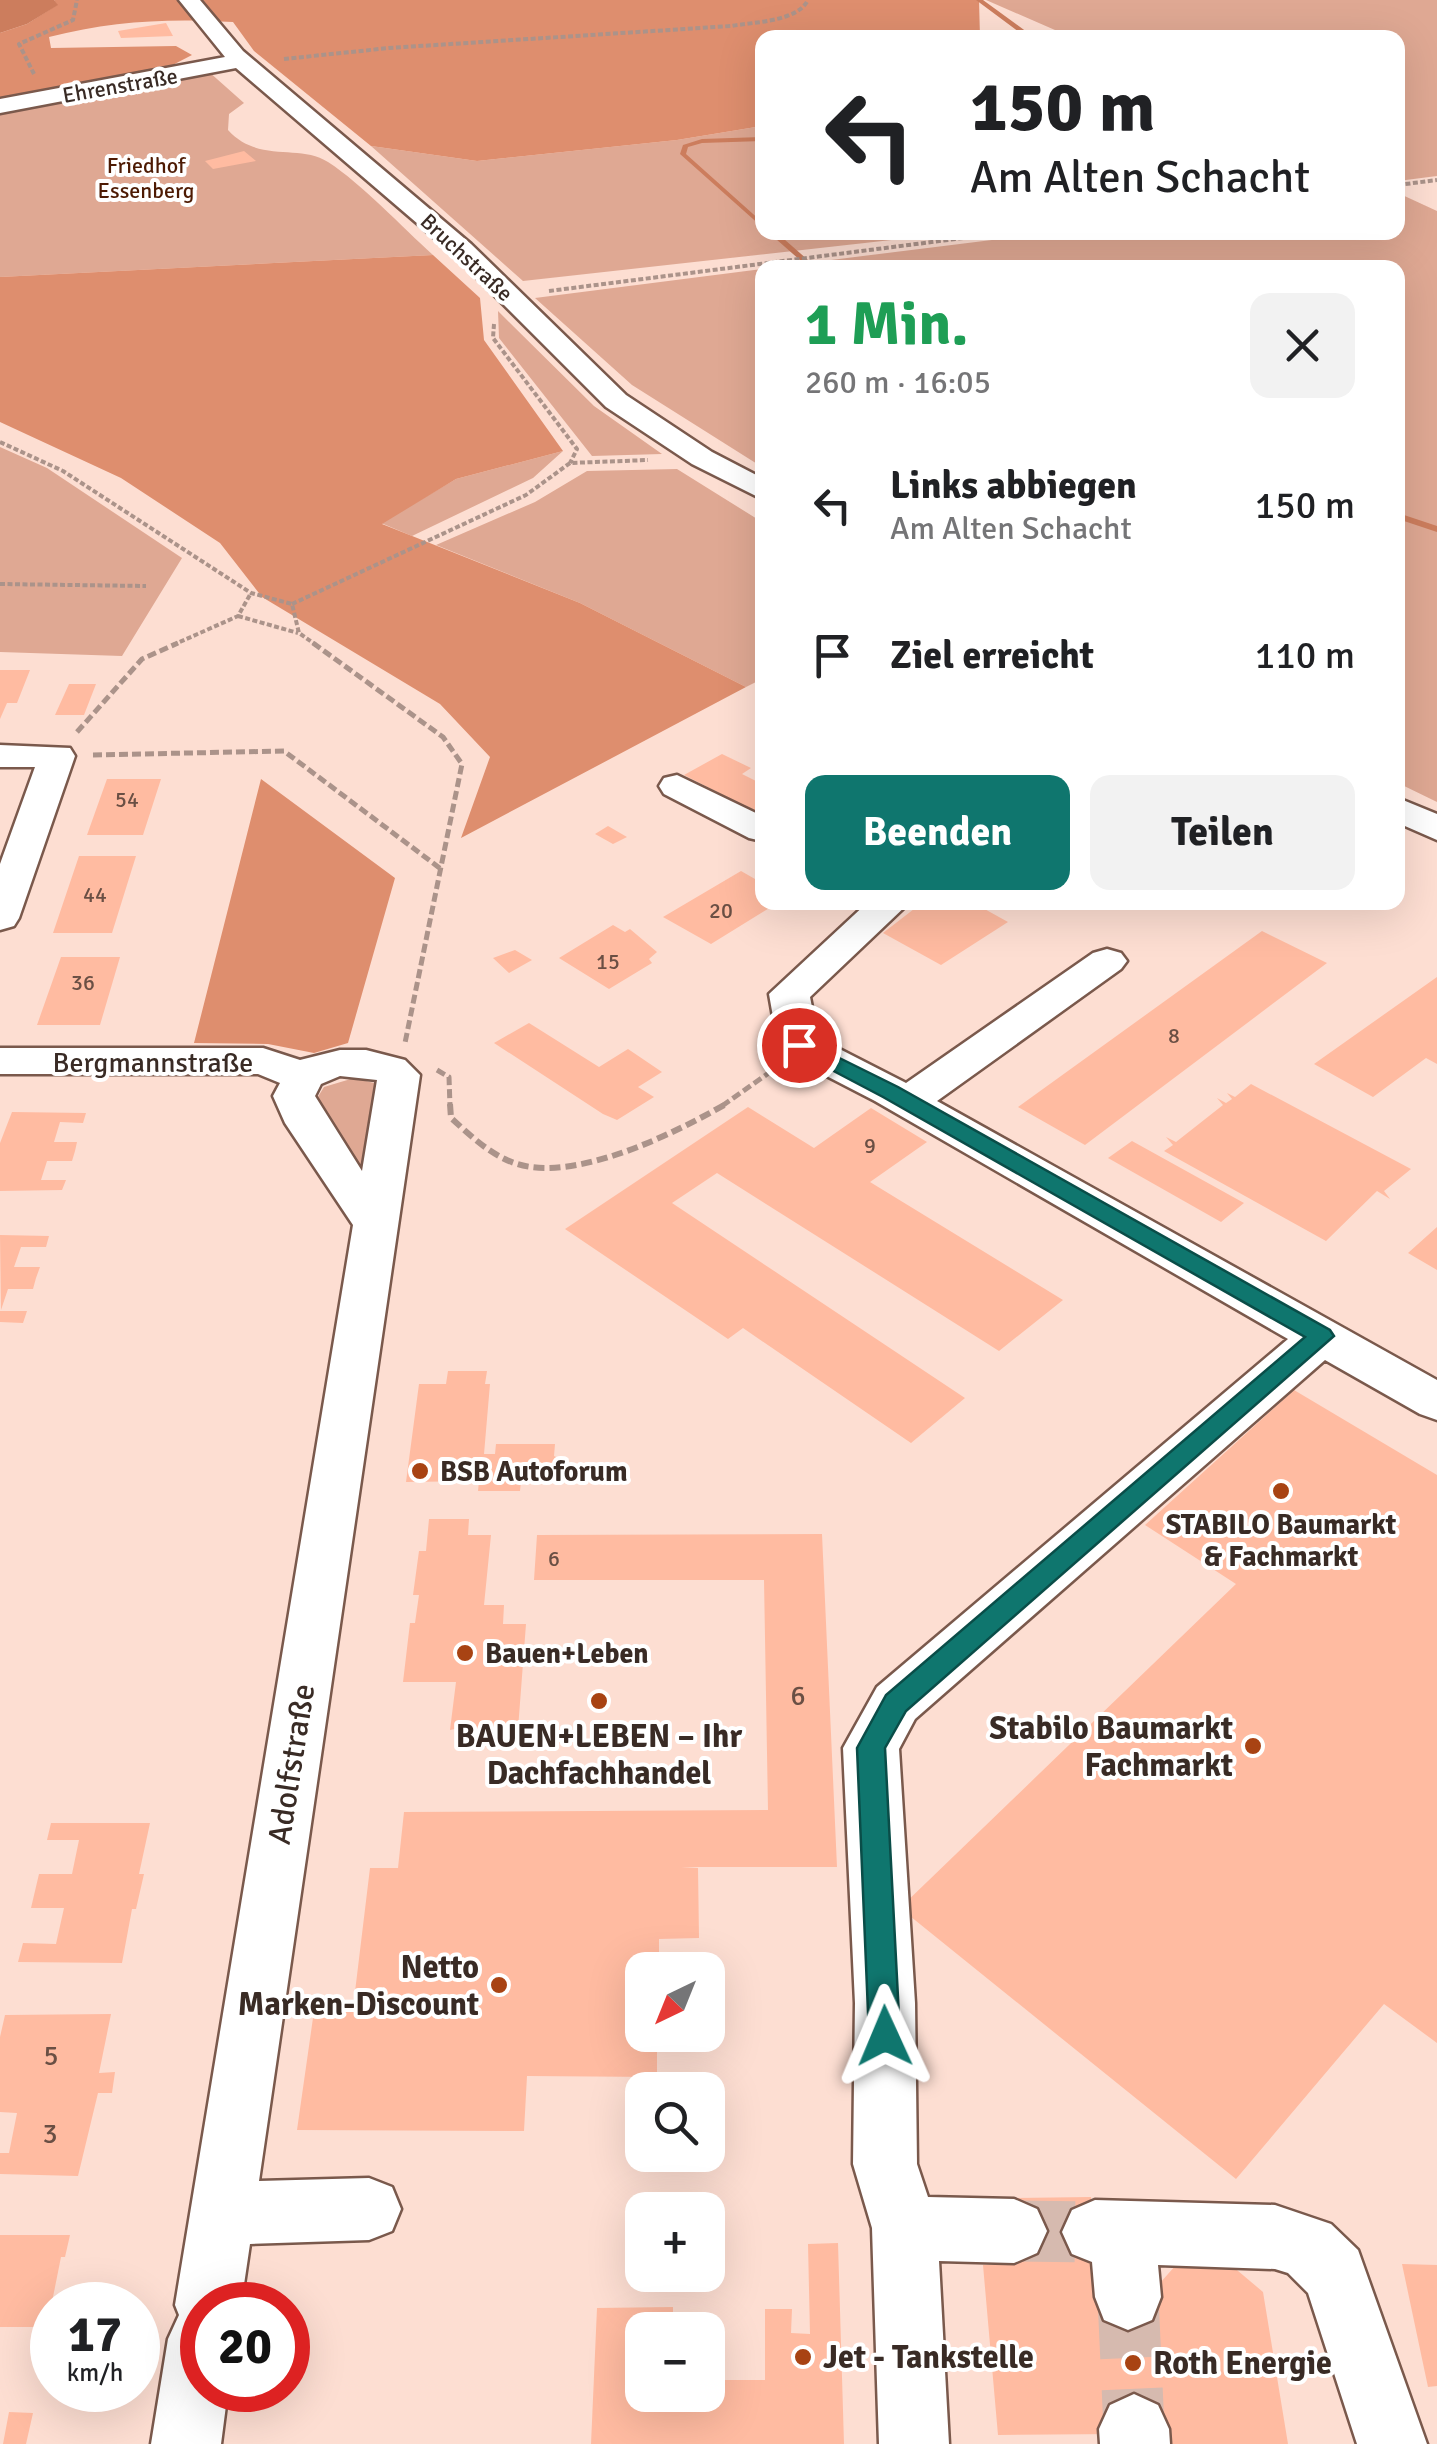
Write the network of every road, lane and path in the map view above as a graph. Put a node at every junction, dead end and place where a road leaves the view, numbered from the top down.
1 (77, 0) edge
2 (190, 0) edge
3 (808, 0) edge
4 (241, 62) junction
5 (37, 81) dead end
6 (0, 106) edge
7 (1437, 180) edge
8 (1405, 184) edge
9 (947, 240) edge
10 (790, 260) edge
11 (755, 266) edge
12 (501, 308) junction
13 (0, 442) edge
14 (661, 460) dead end
15 (570, 463) junction
16 (755, 486) edge
17 (0, 584) edge
18 (146, 586) dead end
19 (251, 594) junction
20 (292, 604) junction
21 (238, 616) junction
22 (300, 633) junction
23 (0, 756) edge
24 (57, 756) junction
25 (677, 786) dead end
26 (1405, 813) edge
27 (755, 826) edge
28 (1437, 829) edge
29 (441, 869) junction
30 (882, 910) edge
31 (0, 918) edge
32 (1107, 961) dead end
33 (799, 1045) junction
34 (0, 1061) edge
35 (395, 1062) junction
36 (304, 1076) junction
37 (908, 1102) junction
38 (375, 1223) junction
39 (1322, 1336) junction
40 (1437, 1402) edge
41 (369, 2209) dead end
42 (222, 2214) junction
43 (905, 2228) junction
44 (1014, 2231) tunnel mouth
45 (212, 2282) edge
46 (1128, 2297) tunnel mouth
47 (191, 2412) edge
48 (186, 2444) edge
49 (914, 2444) edge
50 (1392, 2444) edge

1 - 5 path
2 - 4 street, Bruchstraße
3 - 4 path
4 - 6 street, Ehrenstraße
4 - 12 street, Bruchstraße
7 - 8 path
9 - 10 path
11 - 12 path
12 - 15 path
12 - 16 street, Bruchstraße
13 - 19 path
14 - 15 path
15 - 20 path
17 - 18 path
19 - 20 path
19 - 21 path
20 - 22 path
21 - 22 path
21 - 24 path
22 - 29 path
23 - 24 street
24 - 29 path
24 - 31 street
25 - 27 street
26 - 28 street
29 - 35 path
30 - 33 street
32 - 37 street
33 - 35 path
33 - 37 street
34 - 36 street, Bergmannstraße
35 - 36 street
35 - 38 street, Adolfstraße
36 - 38 street
37 - 39 street
38 - 42 street, Adolfstraße
39 - 40 street
39 - 43 street
41 - 42 street
42 - 45 street, Adolfstraße
43 - 44 street
43 - 49 street
46 - 50 street
47 - 48 street

